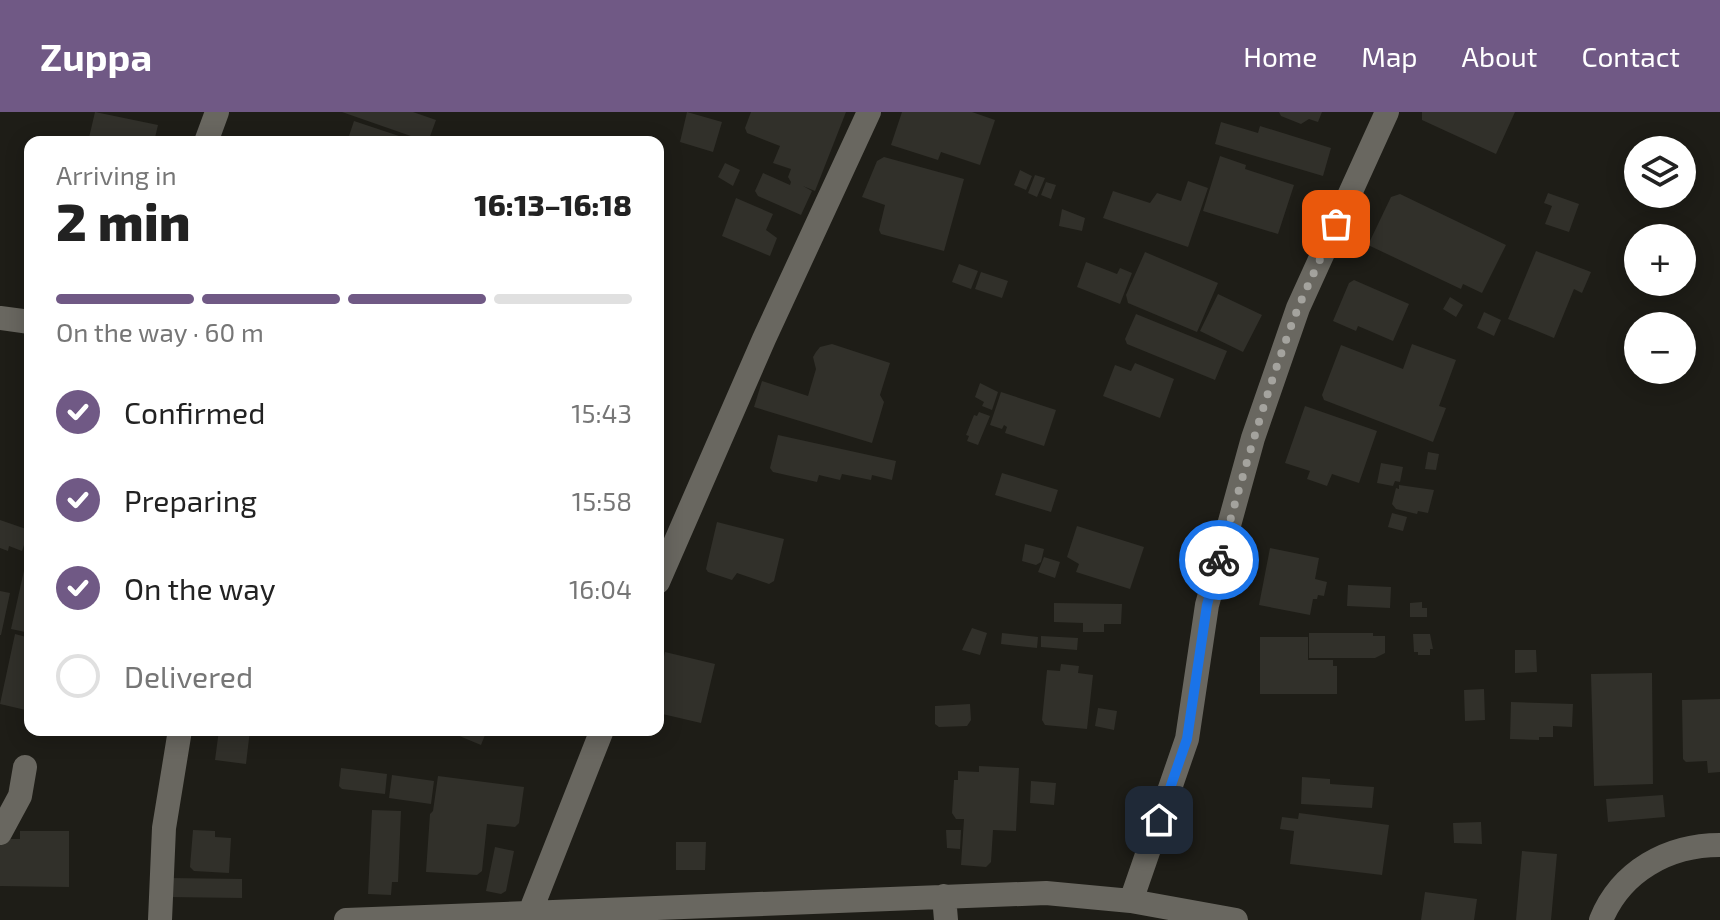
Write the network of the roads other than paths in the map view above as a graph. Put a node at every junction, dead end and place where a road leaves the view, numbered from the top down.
1 (217, 112) edge
2 (869, 112) edge
3 (1387, 112) edge
4 (208, 136) edge
5 (0, 318) edge
6 (24, 321) edge
7 (664, 568) edge
8 (179, 736) edge
9 (600, 736) edge
10 (25, 767) dead end
11 (0, 833) edge
12 (1720, 845) edge
13 (1131, 901) junction
14 (945, 908) edge
15 (694, 914) edge
16 (529, 915) junction
17 (160, 920) edge
18 (346, 920) edge
19 (1236, 920) edge
20 (1601, 920) edge

1 - 4 street
2 - 7 street
3 - 13 street
5 - 6 street
8 - 17 street
9 - 16 street
10 - 11 street
12 - 20 street
13 - 14 street
13 - 19 street
14 - 15 street
15 - 16 street
16 - 18 street

